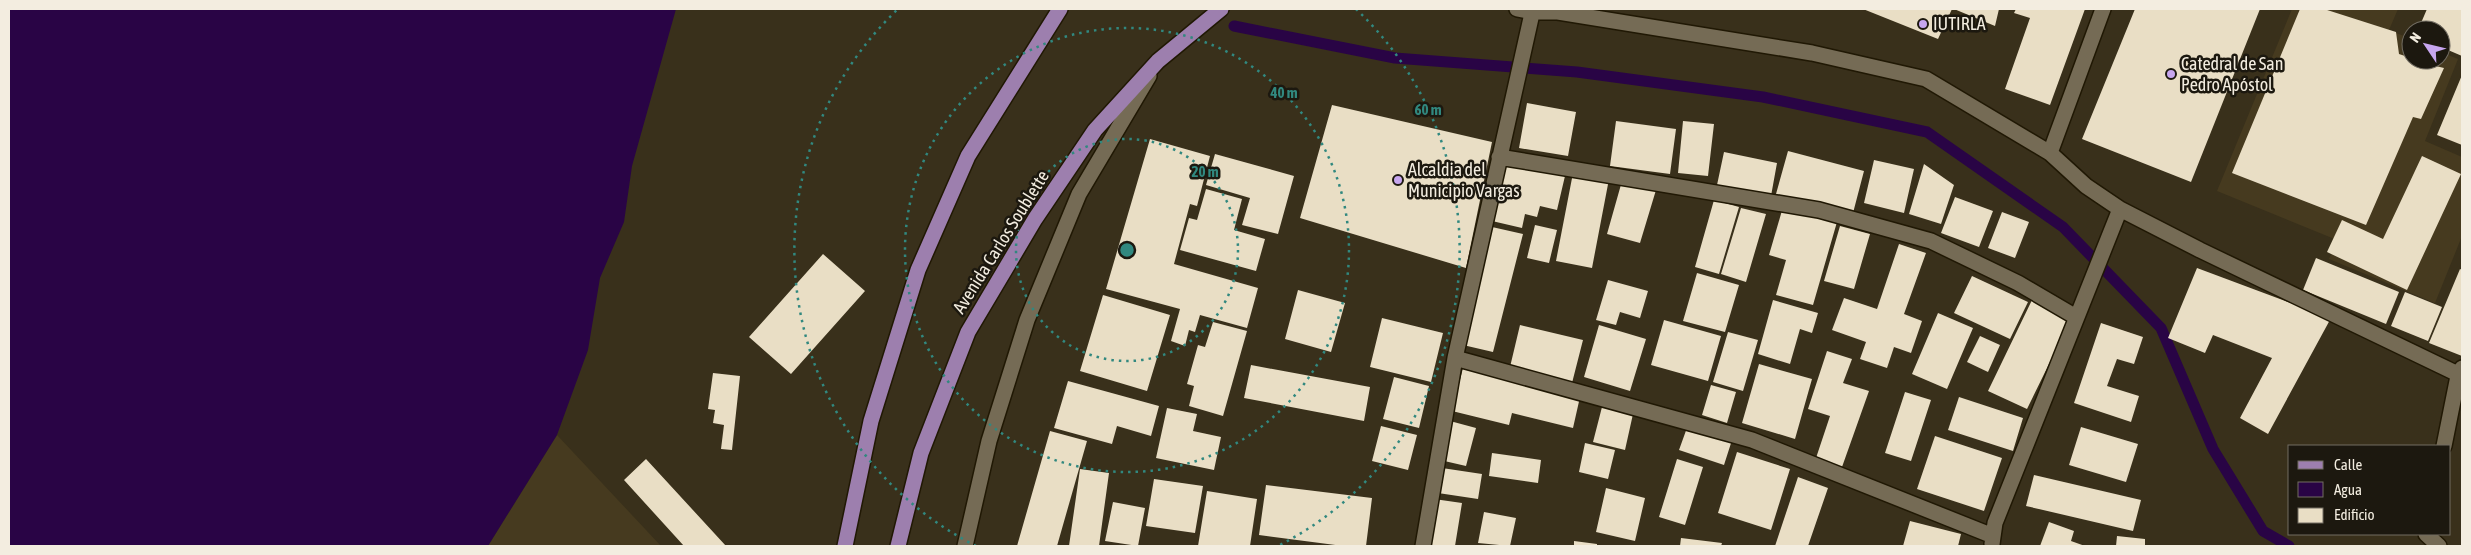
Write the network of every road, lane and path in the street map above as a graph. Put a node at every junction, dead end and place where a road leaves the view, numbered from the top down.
1 (1060, 9) edge
2 (1221, 9) edge
3 (1518, 9) edge
4 (2103, 9) edge
5 (1533, 10) edge
6 (1158, 61) junction
7 (2050, 153) junction
8 (1499, 157) junction
9 (2120, 209) junction
10 (2076, 317) junction
11 (1455, 358) junction
12 (2461, 373) edge
13 (2444, 445) edge
14 (2427, 535) edge
15 (1993, 541) edge
16 (845, 546) edge
17 (898, 546) edge
18 (965, 546) edge
19 (1423, 546) edge
20 (2439, 546) edge

1 - 16 main road
2 - 6 main road, Avenida Carlos Soublette
3 - 5 street
4 - 7 street
5 - 7 street
5 - 8 street
6 - 17 main road, Avenida Carlos Soublette
6 - 18 street
7 - 9 street
8 - 10 street
8 - 11 street
9 - 10 street
9 - 12 street
10 - 15 street
11 - 15 street
11 - 19 street
12 - 13 street
14 - 20 street

